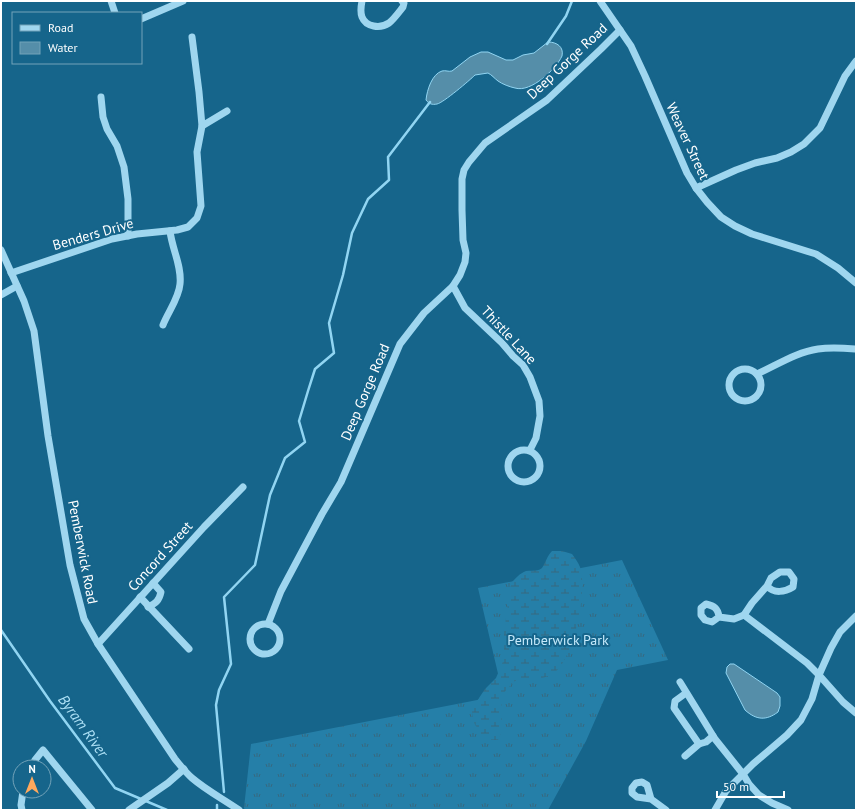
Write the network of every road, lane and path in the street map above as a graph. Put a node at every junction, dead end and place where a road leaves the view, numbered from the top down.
1 (111, 1) edge
2 (183, 1) edge
3 (362, 1) edge
4 (402, 1) edge
5 (600, 1) edge
6 (116, 12) edge
7 (142, 19) edge
8 (620, 30) junction
9 (192, 37) dead end
10 (856, 61) edge
11 (101, 98) dead end
12 (227, 111) dead end
13 (202, 126) junction
14 (696, 188) junction
15 (170, 231) junction
16 (128, 236) junction
17 (1, 250) edge
18 (11, 274) junction
19 (856, 284) edge
20 (17, 286) junction
21 (453, 286) junction
22 (1, 295) edge
23 (163, 325) dead end
24 (856, 349) edge
25 (757, 374) junction
26 (530, 450) junction
27 (243, 487) dead end
28 (153, 583) junction
29 (767, 586) dead end
30 (140, 597) junction
31 (148, 607) junction
32 (744, 615) junction
33 (856, 616) edge
34 (719, 617) dead end
35 (268, 624) junction
36 (98, 644) junction
37 (189, 649) dead end
38 (820, 675) junction
39 (680, 682) dead end
40 (686, 693) junction
41 (856, 713) edge
42 (713, 736) junction
43 (699, 744) junction
44 (685, 756) dead end
45 (36, 759) edge
46 (50, 759) edge
47 (52, 761) edge
48 (184, 769) junction
49 (743, 774) junction
50 (22, 799) edge
51 (651, 799) dead end
52 (22, 810) edge
53 (92, 810) edge
54 (129, 810) edge
55 (238, 810) edge
56 (666, 810) edge
57 (715, 810) edge
58 (788, 810) edge

1 - 6 street
2 - 7 street
3 - 4 street
5 - 8 street, Weaver Street
8 - 14 street, Weaver Street
8 - 21 street, Deep Gorge Road
9 - 13 street
10 - 14 street
11 - 16 street
12 - 13 street
13 - 15 street, Benders Drive
14 - 19 street, Weaver Street
15 - 16 street, Benders Drive
15 - 23 street
16 - 18 street, Benders Drive
17 - 18 street, Pemberwick Road
18 - 20 street, Pemberwick Road
20 - 22 street
20 - 36 street, Pemberwick Road
21 - 26 street, Thistle Lane
21 - 35 street, Deep Gorge Road
24 - 25 street
25 - 25 street
26 - 26 street
27 - 28 street, Concord Street
28 - 30 street, Concord Street
28 - 31 street
29 - 32 street
30 - 31 street
30 - 36 street, Concord Street
31 - 37 street
32 - 34 street
32 - 38 street
33 - 38 street
35 - 35 street
36 - 48 street, Pemberwick Road
38 - 41 street
38 - 49 street
39 - 40 street
40 - 42 street
40 - 43 street
42 - 43 street
42 - 49 street
43 - 44 street
45 - 46 street
47 - 53 street
48 - 54 street
48 - 55 street, Pemberwick Road
49 - 57 street
49 - 58 street
50 - 52 street
51 - 56 street

